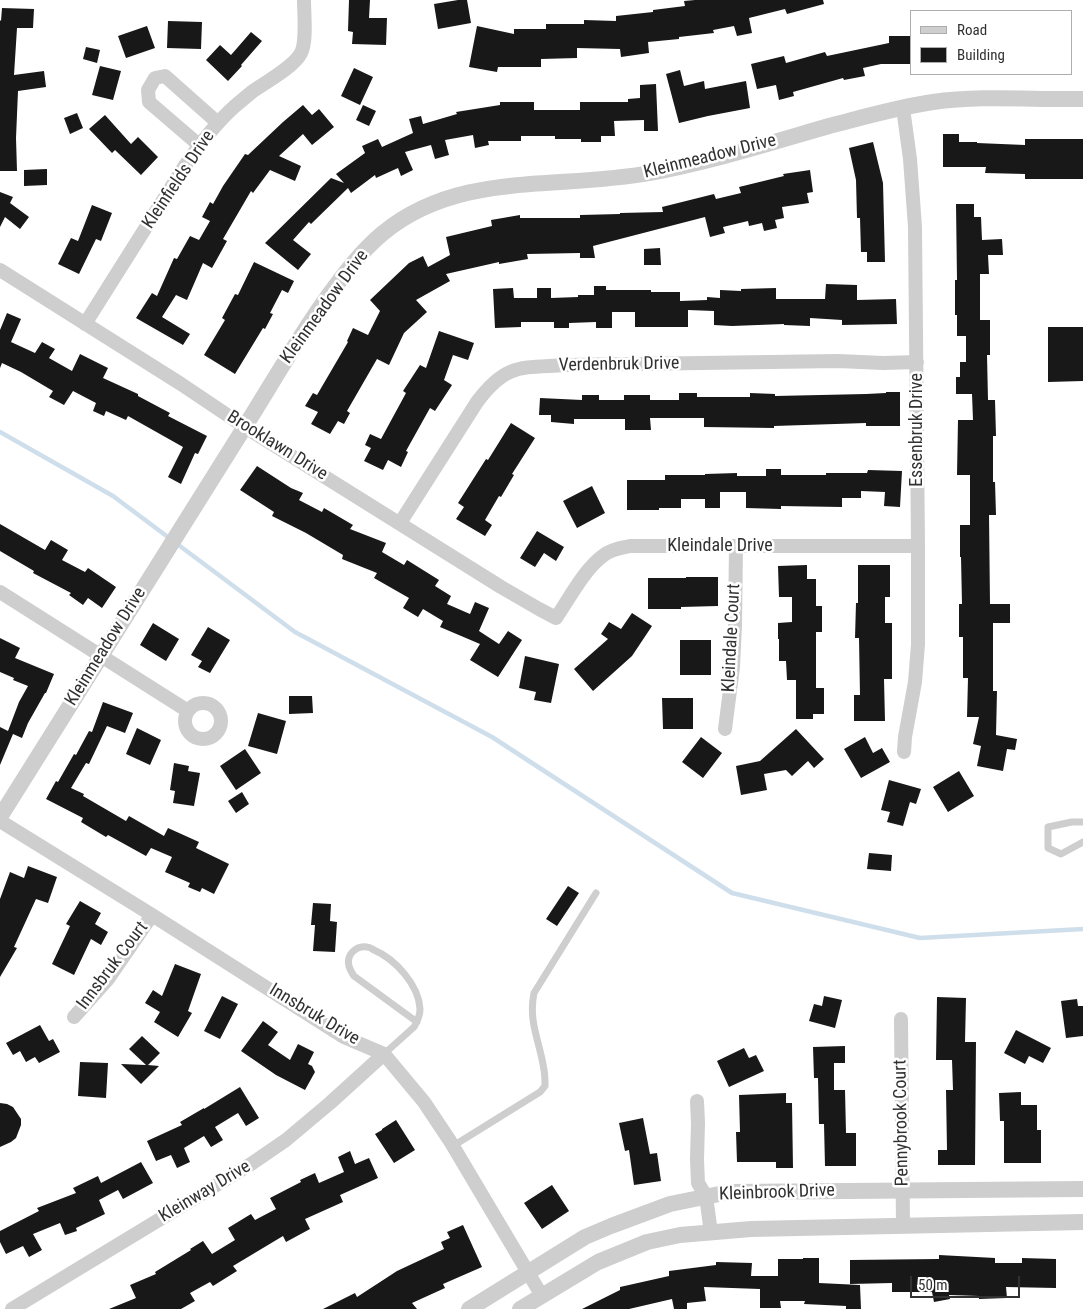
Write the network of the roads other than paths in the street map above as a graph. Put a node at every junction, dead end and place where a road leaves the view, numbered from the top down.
1 (304, 0) edge
2 (1083, 99) edge
3 (903, 108) junction
4 (218, 123) junction
5 (199, 145) junction
6 (0, 270) edge
7 (85, 324) junction
8 (917, 362) junction
9 (244, 427) junction
10 (400, 523) junction
11 (736, 546) junction
12 (918, 546) junction
13 (0, 592) edge
14 (556, 618) joint
15 (101, 656) junction
16 (188, 711) dead end
17 (725, 729) dead end
18 (904, 752) dead end
19 (0, 817) edge
20 (0, 821) edge
21 (1083, 822) edge
22 (1083, 842) edge
23 (596, 893) dead end
24 (152, 915) junction
25 (74, 1017) dead end
26 (901, 1019) dead end
27 (417, 1022) junction
28 (384, 1054) junction
29 (697, 1101) dead end
30 (453, 1146) junction
31 (1083, 1189) edge
32 (903, 1190) junction
33 (706, 1196) junction
34 (1083, 1222) edge
35 (903, 1226) junction
36 (711, 1233) junction
37 (528, 1272) junction
38 (542, 1296) junction
39 (12, 1309) edge
40 (468, 1309) edge
41 (520, 1309) edge

1 - 4 street, Kleinfields Drive
2 - 3 street, Kleinmeadow Drive
3 - 8 street, Essenbruk Drive
3 - 9 street, Kleinmeadow Drive
4 - 5 street, Kleinfields Drive
4 - 5 street
5 - 7 street, Kleinfields Drive
6 - 7 street, Brooklawn Drive
7 - 9 street, Brooklawn Drive
8 - 10 street, Verdenbruk Drive
8 - 12 street, Essenbruk Drive
9 - 10 street, Brooklawn Drive
9 - 15 street, Kleinmeadow Drive
10 - 14 street, Brooklawn Drive
11 - 12 street, Kleindale Drive
11 - 14 street, Kleindale Drive
11 - 17 street, Kleindale Court
12 - 18 street, Essenbruk Drive
13 - 15 street
15 - 16 street
15 - 19 street, Kleinmeadow Drive
20 - 24 street, Innsbruk Drive
21 - 22 lane
23 - 30 lane
24 - 25 street, Innsbruk Court
24 - 28 street, Innsbruk Drive
26 - 32 street, Pennybrook Court
27 - 27 lane
27 - 28 lane
28 - 30 street, Innsbruk Drive
28 - 39 street, Kleinway Drive
29 - 33 street
30 - 37 street, Innsbruk Drive
31 - 32 street, Kleinbrook Drive
32 - 33 street, Kleinbrook Drive
32 - 35 street, Pennybrook Court
33 - 36 street
33 - 37 street, Kleinbrook Drive
34 - 35 street, Kleinbrook Drive
35 - 36 street, Kleinbrook Drive
36 - 38 street, Kleinbrook Drive
37 - 38 street, Innsbruk Drive
37 - 40 street, Kleinbrook Drive
38 - 41 street, Kleinbrook Drive

